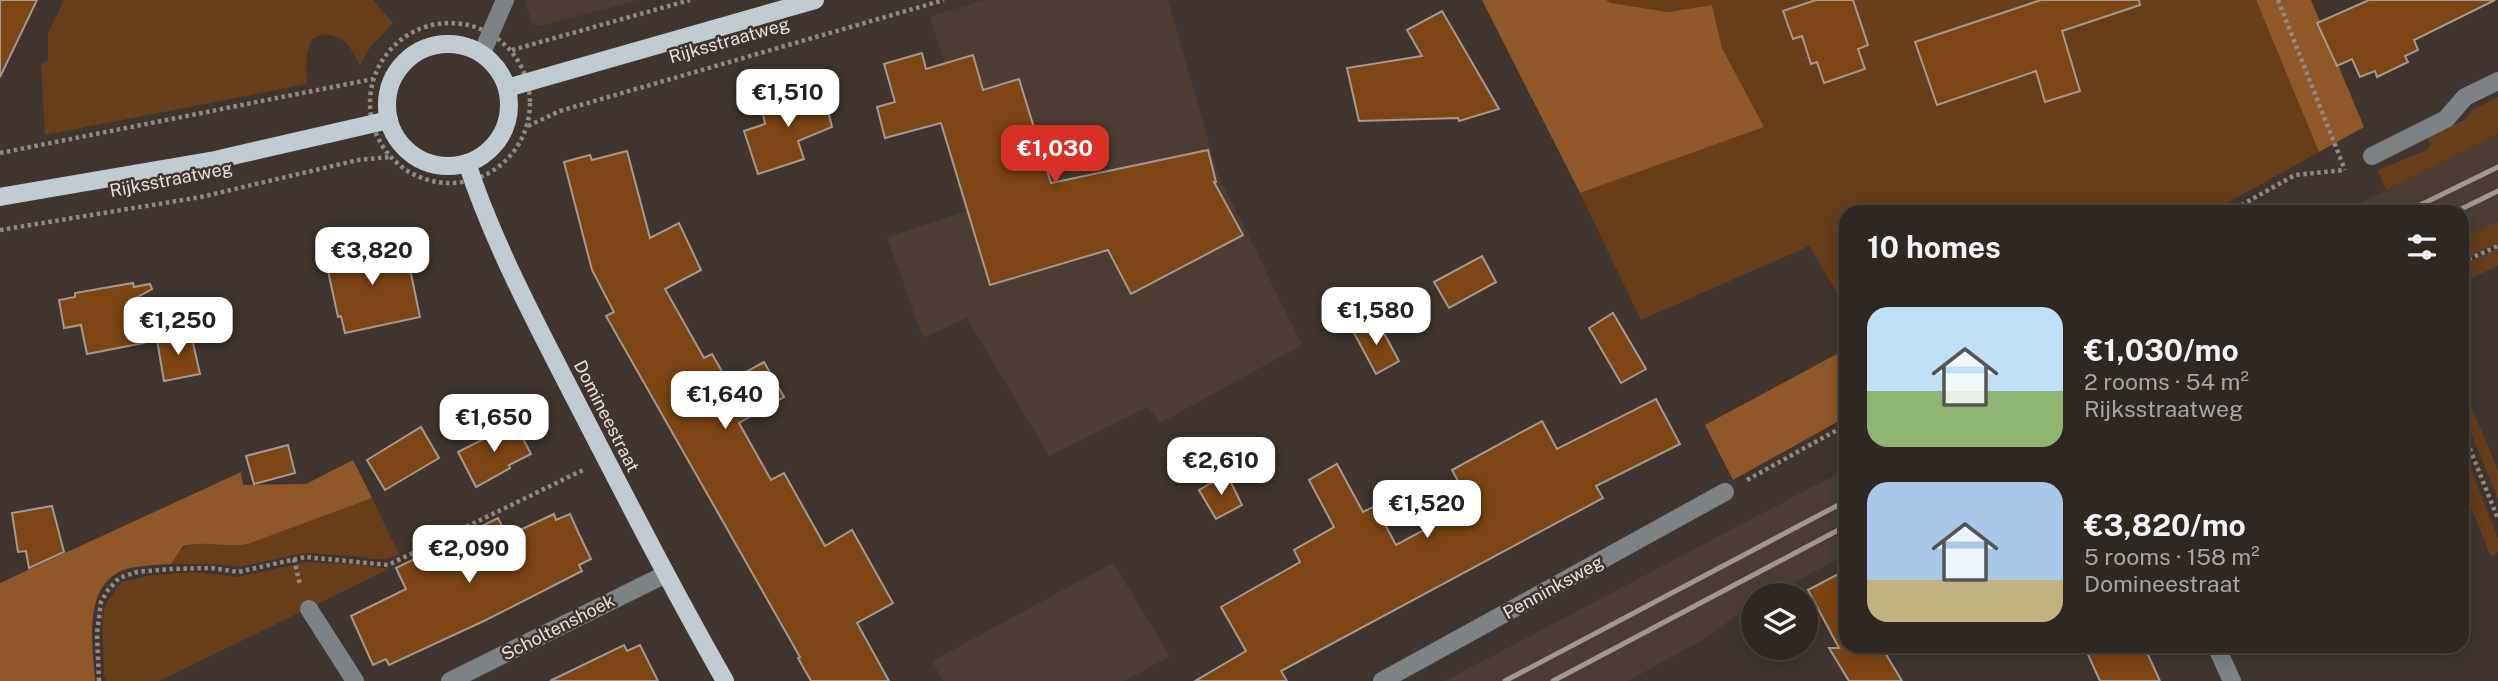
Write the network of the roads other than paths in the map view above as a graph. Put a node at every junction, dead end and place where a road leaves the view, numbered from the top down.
1 (505, 0) edge
2 (815, 0) edge
3 (482, 53) junction
4 (2498, 81) edge
5 (507, 88) junction
6 (389, 120) junction
7 (2372, 156) road end
8 (467, 163) junction
9 (0, 197) edge
10 (1725, 492) road end
11 (666, 574) junction
12 (309, 609) dead end
13 (2219, 653) edge
14 (355, 681) edge
15 (450, 681) edge
16 (725, 681) edge
17 (1382, 681) edge
18 (2232, 681) edge

1 - 3 street
2 - 5 main road, Rijksstraatweg
3 - 5 main road
3 - 6 main road
4 - 7 street
5 - 8 main road
6 - 8 main road
6 - 9 main road, Rijksstraatweg
8 - 11 main road, Domineestraat
10 - 17 street, Penninksweg
11 - 15 street, Scholtenshoek
11 - 16 main road, Domineestraat
12 - 14 street
13 - 18 street

